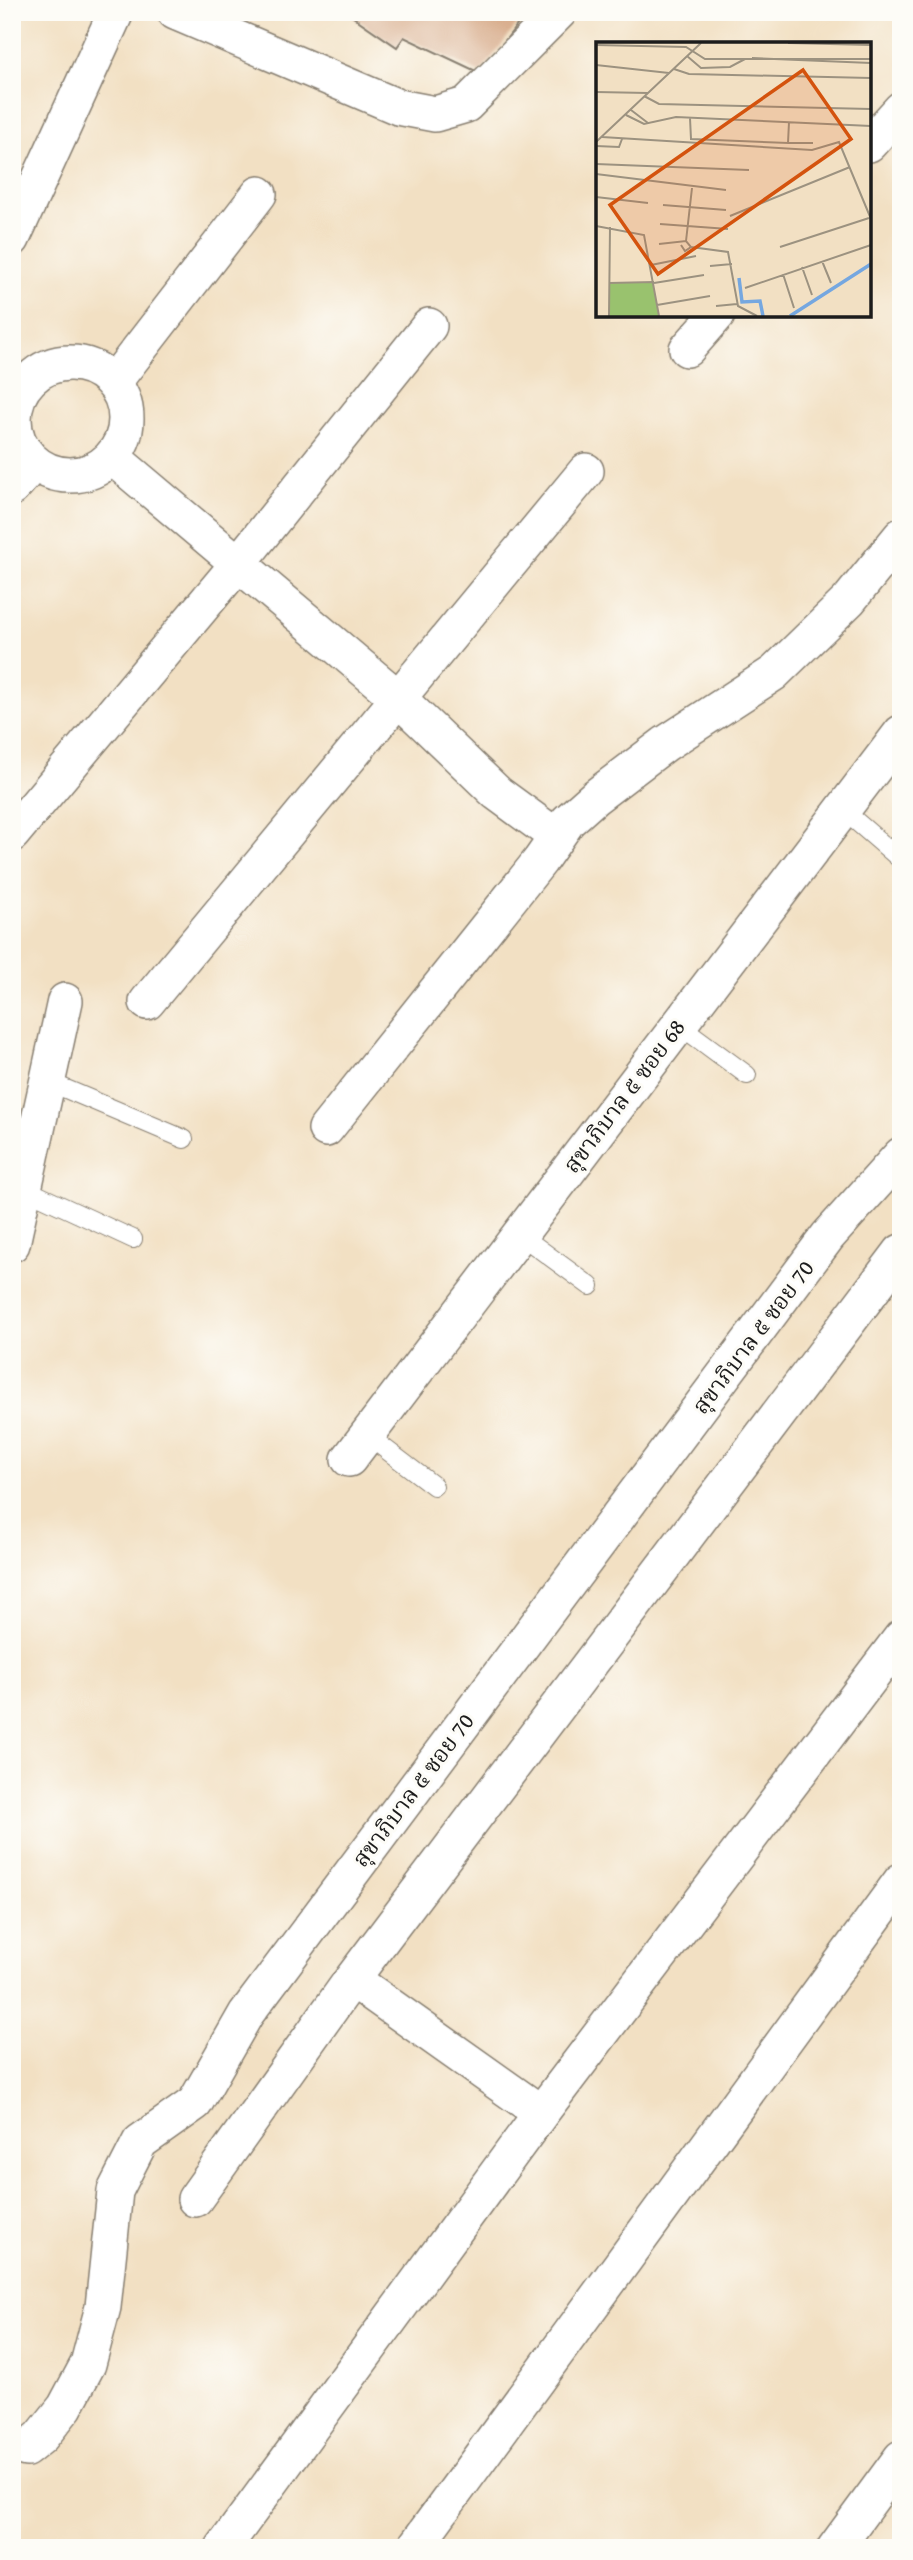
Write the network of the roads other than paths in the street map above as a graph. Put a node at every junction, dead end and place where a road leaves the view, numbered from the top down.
1 (116, 12) edge
2 (175, 12) edge
3 (559, 12) edge
4 (901, 109) edge
5 (871, 142) edge
6 (259, 194) dead end
7 (12, 239) edge
8 (715, 317) edge
9 (429, 326) dead end
10 (687, 349) dead end
11 (113, 383) junction
12 (112, 457) junction
13 (586, 471) dead end
14 (23, 476) edge
15 (901, 536) edge
16 (238, 564) junction
17 (398, 698) junction
18 (901, 733) edge
19 (842, 809) junction
20 (12, 834) edge
21 (557, 837) junction
22 (901, 860) edge
23 (65, 1001) dead end
24 (147, 1002) dead end
25 (678, 1024) junction
26 (747, 1075) dead end
27 (47, 1081) junction
28 (326, 1129) dead end
29 (184, 1139) dead end
30 (901, 1155) edge
31 (25, 1189) junction
32 (519, 1234) junction
33 (133, 1240) dead end
34 (12, 1244) edge
35 (901, 1252) edge
36 (590, 1286) dead end
37 (358, 1447) joint
38 (434, 1486) dead end
39 (901, 1638) edge
40 (901, 1881) edge
41 (352, 1979) junction
42 (541, 2113) junction
43 (195, 2199) dead end
44 (12, 2445) edge
45 (901, 2458) edge
46 (223, 2548) edge
47 (414, 2548) edge
48 (835, 2548) edge

1 - 7 street
2 - 3 street
4 - 5 street
6 - 11 street
8 - 10 street
9 - 16 street
11 - 12 street
11 - 14 street
12 - 14 street
12 - 16 street
13 - 17 street
15 - 21 street
16 - 17 street
16 - 20 street
17 - 21 street
17 - 24 street
18 - 19 street, สุขาภิบาล ๕ ซอย 68
19 - 22 lane
19 - 25 street, สุขาภิบาล ๕ ซอย 68
21 - 28 street
23 - 27 street
25 - 26 lane
25 - 32 street, สุขาภิบาล ๕ ซอย 68
27 - 29 lane
27 - 31 street
30 - 44 street, สุขาภิบาล ๕ ซอย 70
31 - 33 lane
31 - 34 street
32 - 36 lane
32 - 37 street, สุขาภิบาล ๕ ซอย 68
35 - 41 street
37 - 38 lane
39 - 42 street
40 - 47 street
41 - 42 street
41 - 43 street
42 - 46 street
45 - 48 street

